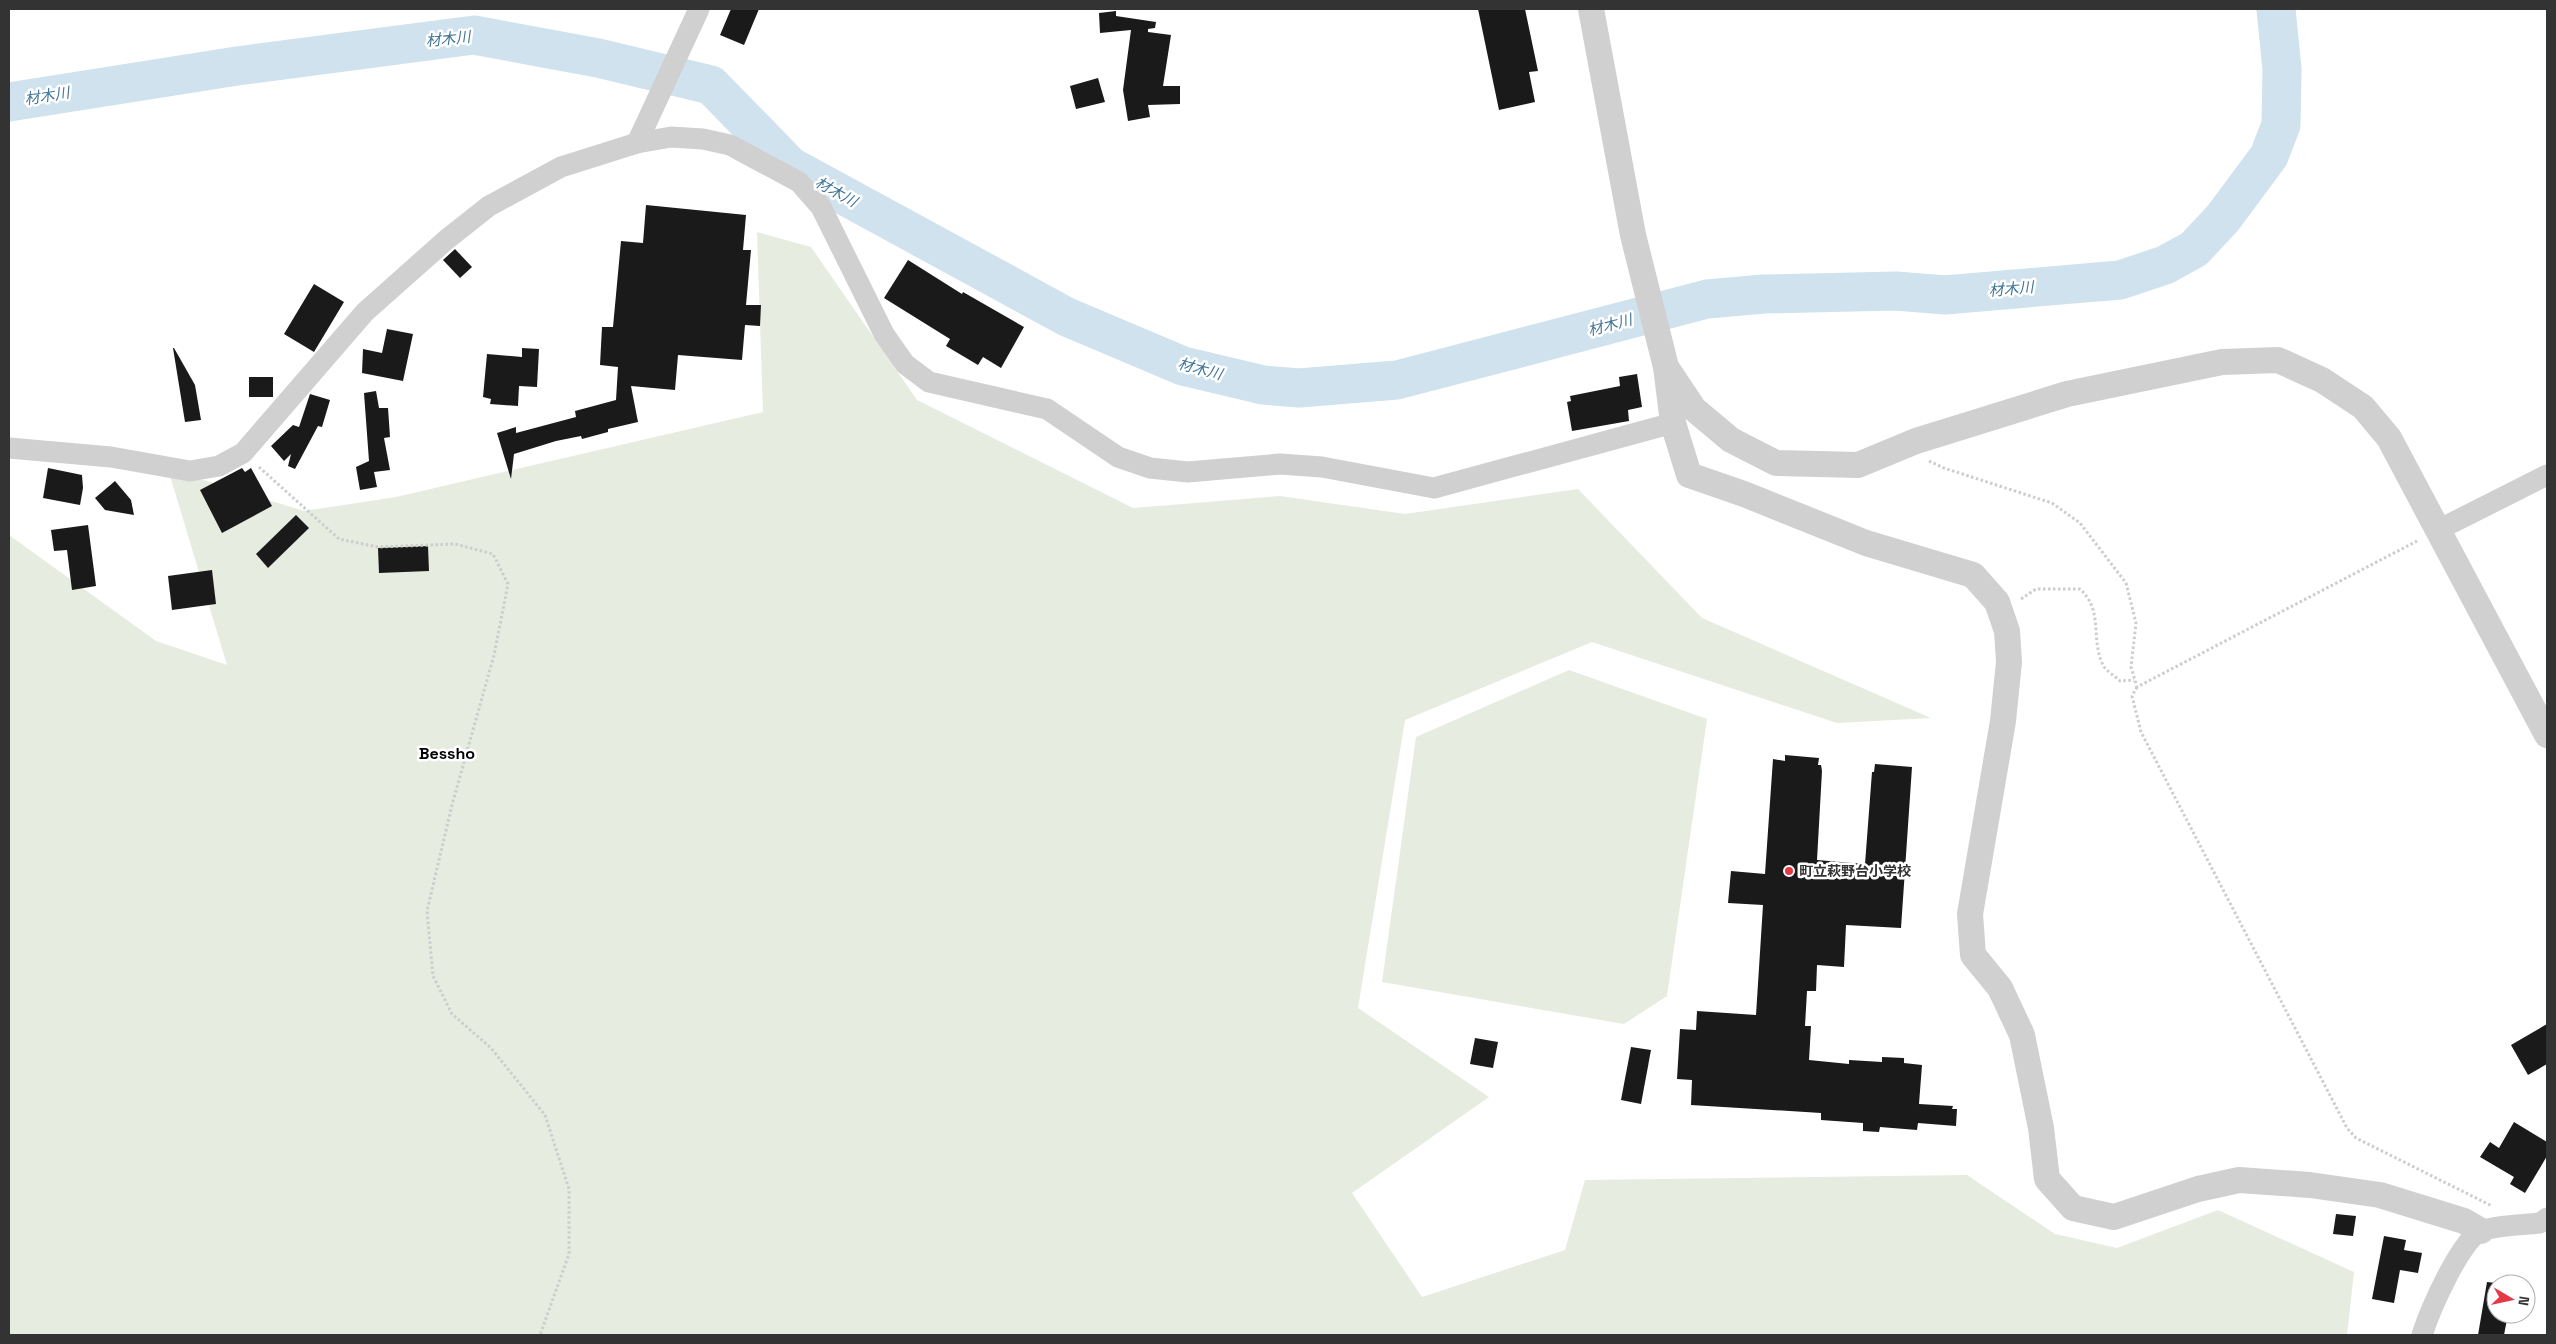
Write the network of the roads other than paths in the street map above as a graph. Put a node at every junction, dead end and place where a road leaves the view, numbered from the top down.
1 (699, 9) edge
2 (1591, 9) edge
3 (637, 143) junction
4 (1666, 367) junction
5 (1673, 423) junction
6 (9, 448) edge
7 (2547, 475) edge
8 (2438, 530) junction
9 (2547, 735) edge
10 (2545, 1225) edge
11 (2481, 1231) junction
12 (2422, 1335) edge

1 - 3 street
2 - 4 street
3 - 5 street
3 - 6 street
4 - 5 street
4 - 8 street
5 - 11 street
7 - 8 street
8 - 9 street
10 - 11 street
11 - 12 street

